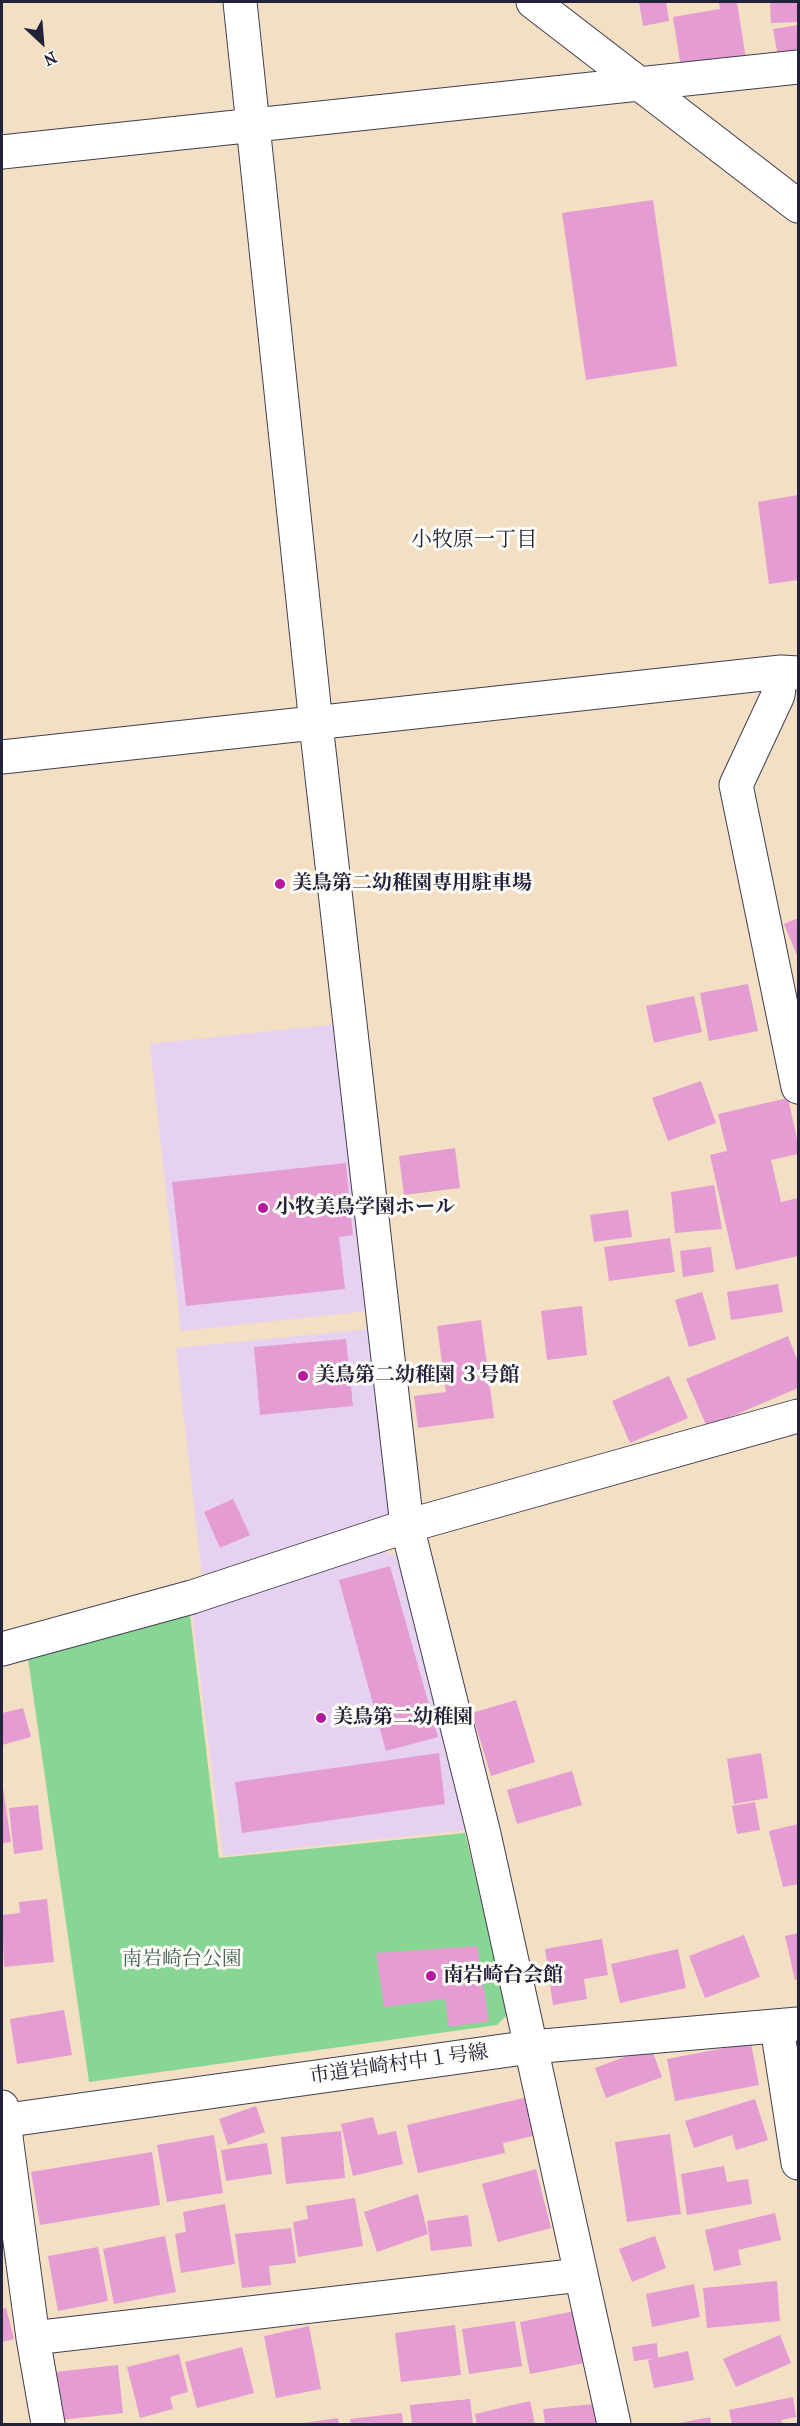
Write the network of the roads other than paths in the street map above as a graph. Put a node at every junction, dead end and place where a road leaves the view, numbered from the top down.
1 (240, 2) edge
2 (533, 2) edge
3 (798, 67) edge
4 (640, 83) junction
5 (253, 125) junction
6 (2, 152) edge
7 (798, 207) edge
8 (790, 672) edge
9 (316, 724) junction
10 (2, 757) edge
11 (789, 989) edge
12 (798, 1087) edge
13 (798, 1416) edge
14 (407, 1526) junction
15 (2, 1649) edge
16 (788, 2025) edge
17 (531, 2047) junction
18 (2, 2116) edge
19 (798, 2163) edge
20 (580, 2275) junction
21 (33, 2338) junction
22 (48, 2424) edge
23 (614, 2424) edge

1 - 5 street
2 - 4 street
3 - 4 street
4 - 5 street
4 - 7 street
5 - 6 street
5 - 9 street
8 - 9 street
8 - 11 street
9 - 10 street
9 - 14 street
11 - 12 street
13 - 14 street
14 - 15 street
14 - 17 street
16 - 17 street, 市道岩崎村中１号線
16 - 19 street
17 - 18 street, 市道岩崎村中１号線
17 - 20 street
18 - 21 street
20 - 21 street
20 - 23 street
21 - 22 street

